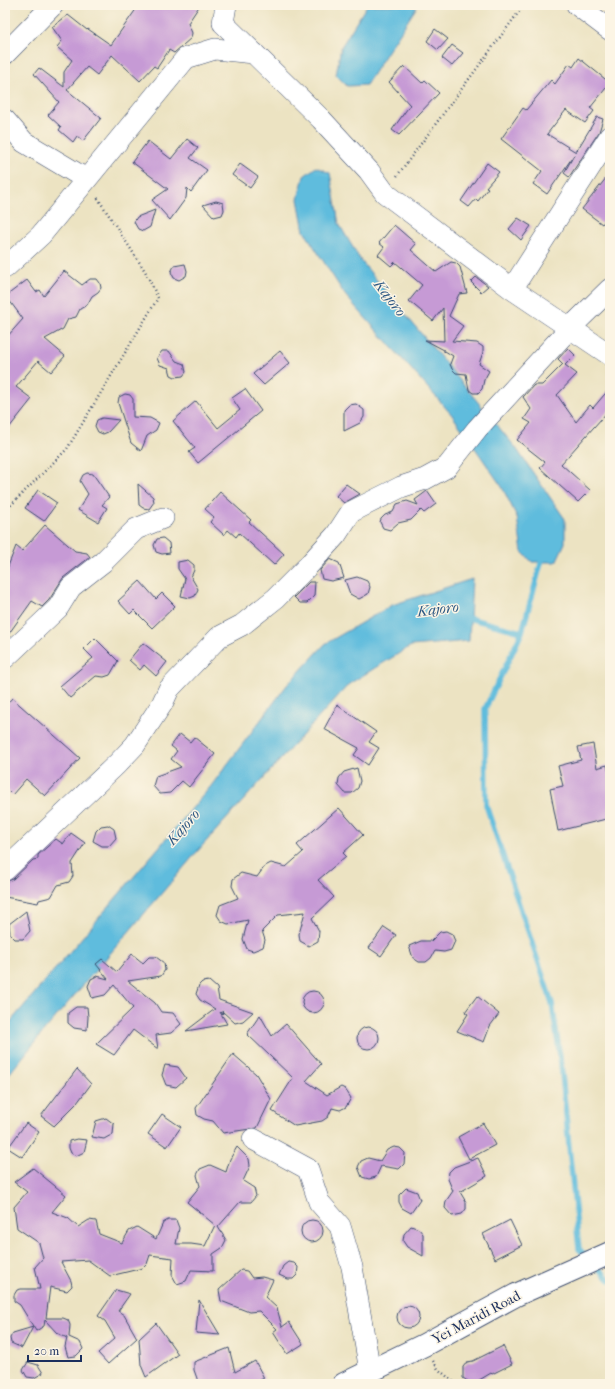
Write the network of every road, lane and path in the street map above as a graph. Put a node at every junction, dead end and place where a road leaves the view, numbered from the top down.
1 (53, 5) edge
2 (226, 5) edge
3 (524, 5) edge
4 (577, 5) edge
5 (610, 30) edge
6 (254, 53) junction
7 (5, 54) edge
8 (5, 120) edge
9 (610, 136) edge
10 (86, 179) junction
11 (385, 193) junction
12 (5, 268) edge
13 (512, 289) junction
14 (610, 289) edge
15 (570, 328) junction
16 (610, 355) edge
17 (5, 511) edge
18 (163, 518) dead end
19 (5, 658) edge
20 (5, 870) edge
21 (253, 1139) dead end
22 (607, 1255) edge
23 (424, 1345) junction
24 (370, 1371) junction
25 (344, 1384) edge
26 (456, 1384) edge

1 - 7 street
2 - 6 street
3 - 11 path
4 - 5 street
6 - 10 street
6 - 11 street
8 - 10 street
9 - 13 street
10 - 12 street
10 - 17 path
11 - 13 street
13 - 15 street
14 - 15 street
15 - 16 street
15 - 20 street
18 - 19 street
21 - 24 street
22 - 23 main road, Yei Maridi Road
23 - 24 main road, Yei Maridi Road
23 - 26 path
24 - 25 main road, Yei Maridi Road

